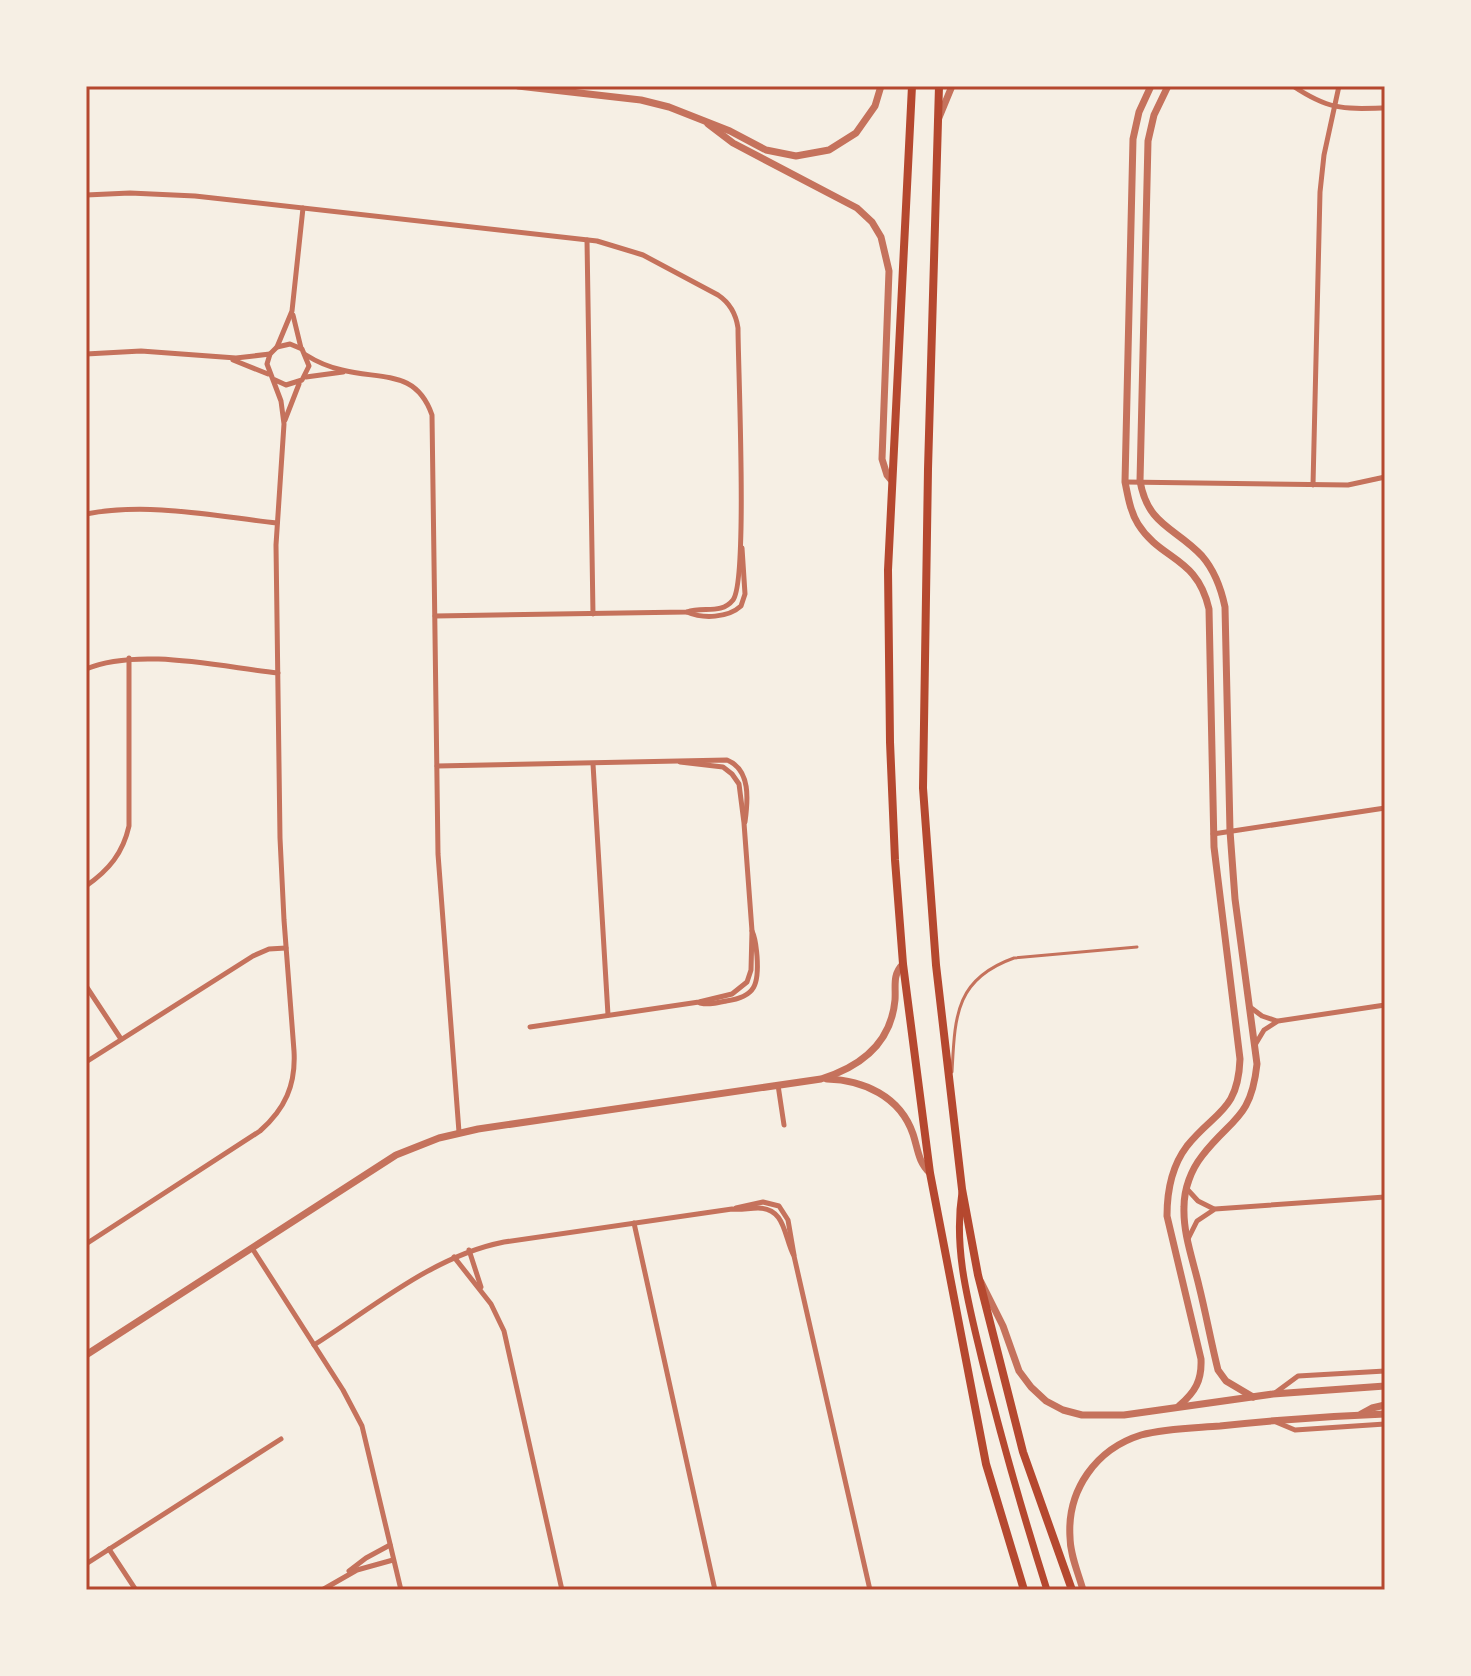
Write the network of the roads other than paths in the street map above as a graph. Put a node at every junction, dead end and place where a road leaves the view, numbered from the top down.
1 (518, 86) edge
2 (881, 86) edge
3 (912, 86) edge
4 (939, 86) edge
5 (952, 86) edge
6 (1151, 86) edge
7 (1168, 86) edge
8 (1293, 86) edge
9 (1339, 86) edge
10 (1335, 108) junction
11 (1385, 108) edge
12 (937, 122) junction
13 (708, 124) junction
14 (86, 195) edge
15 (303, 208) junction
16 (587, 240) junction
17 (292, 311) junction
18 (277, 347) junction
19 (304, 352) junction
20 (86, 354) edge
21 (270, 354) junction
22 (224, 358) junction
23 (350, 372) junction
24 (271, 377) junction
25 (302, 380) junction
26 (284, 424) junction
27 (1385, 477) edge
28 (892, 481) junction
29 (1140, 481) junction
30 (1125, 482) junction
31 (1313, 485) junction
32 (86, 514) edge
33 (277, 523) junction
34 (593, 614) junction
35 (435, 616) junction
36 (129, 658) junction
37 (86, 669) edge
38 (278, 673) junction
39 (593, 764) junction
40 (437, 766) junction
41 (1385, 808) edge
42 (1230, 831) junction
43 (1213, 834) junction
44 (86, 886) edge
45 (1137, 947) dead end
46 (286, 948) junction
47 (903, 964) junction
48 (86, 986) edge
49 (1385, 1005) edge
50 (1249, 1006) junction
51 (608, 1015) junction
52 (1278, 1021) junction
53 (530, 1027) dead end
54 (121, 1039) junction
55 (1255, 1045) junction
56 (86, 1062) edge
57 (821, 1079) junction
58 (778, 1085) junction
59 (951, 1092) junction
60 (784, 1125) dead end
61 (459, 1132) junction
62 (930, 1173) junction
63 (1186, 1188) junction
64 (962, 1189) junction
65 (1385, 1197) edge
66 (1215, 1209) junction
67 (634, 1223) junction
68 (1188, 1240) junction
69 (87, 1242) edge
70 (252, 1248) junction
71 (469, 1250) junction
72 (454, 1257) junction
73 (978, 1275) junction
74 (1199, 1286) junction
75 (1184, 1287) junction
76 (483, 1292) junction
77 (314, 1345) junction
78 (86, 1355) edge
79 (1385, 1371) edge
80 (1385, 1386) edge
81 (1273, 1394) junction
82 (1253, 1397) junction
83 (1385, 1405) edge
84 (1179, 1406) junction
85 (1385, 1414) edge
86 (1359, 1415) junction
87 (1271, 1420) junction
88 (1385, 1424) edge
89 (281, 1439) dead end
90 (390, 1545) junction
91 (109, 1549) junction
92 (393, 1560) junction
93 (86, 1564) edge
94 (345, 1575) junction
95 (136, 1590) edge
96 (322, 1590) edge
97 (401, 1590) edge
98 (562, 1590) edge
99 (715, 1590) edge
100 (870, 1590) edge
101 (1024, 1590) edge
102 (1047, 1590) edge
103 (1072, 1590) edge
104 (1083, 1590) edge

1 - 13 street
2 - 13 street
3 - 28 main road
4 - 12 main road
5 - 12 street
6 - 30 street
7 - 29 street
8 - 10 street
9 - 10 street
10 - 11 street
10 - 31 street
12 - 59 main road
13 - 28 street
14 - 15 street
15 - 16 street
15 - 17 street
16 - 34 street
16 - 34 street
17 - 18 street
17 - 19 street
18 - 19 street
18 - 21 street
19 - 23 street
19 - 25 street
20 - 22 street
21 - 22 street
21 - 24 street
22 - 24 street
23 - 25 street
23 - 35 street
24 - 25 street
24 - 26 street
25 - 26 street
26 - 33 street
27 - 31 street
28 - 47 main road
29 - 30 street
29 - 31 street
29 - 42 street
30 - 43 street
32 - 33 street
33 - 38 street
34 - 35 street
35 - 40 street
36 - 37 street
36 - 38 street
36 - 44 street
38 - 46 street
39 - 40 street
39 - 51 street
39 - 51 street
40 - 61 street
41 - 42 street
42 - 43 street
42 - 50 street
43 - 75 street
45 - 59 lane
46 - 54 street
46 - 69 street
47 - 57 street
47 - 62 main road
48 - 54 street
49 - 52 street
50 - 52 street
50 - 55 street
51 - 53 street
52 - 55 street
54 - 56 street
55 - 63 street
57 - 58 street
57 - 62 street
58 - 60 street
58 - 61 street
59 - 64 main road
61 - 70 street
62 - 101 main road
63 - 66 street
63 - 68 street
64 - 73 main road
64 - 102 main road
65 - 66 street
66 - 68 street
67 - 71 street
67 - 99 street
67 - 100 street
68 - 74 street
70 - 77 street
70 - 78 street
71 - 72 street
71 - 76 street
72 - 76 street
72 - 77 street
73 - 84 street
73 - 103 main road
74 - 75 street
74 - 82 street
75 - 84 street
76 - 98 street
77 - 90 street
79 - 81 street
80 - 81 street
81 - 82 street
82 - 84 street
83 - 86 street
85 - 86 street
86 - 87 street
87 - 88 street
87 - 104 street
89 - 91 street
90 - 92 street
90 - 94 street
91 - 93 street
91 - 95 street
92 - 94 street
92 - 97 street
94 - 96 street

